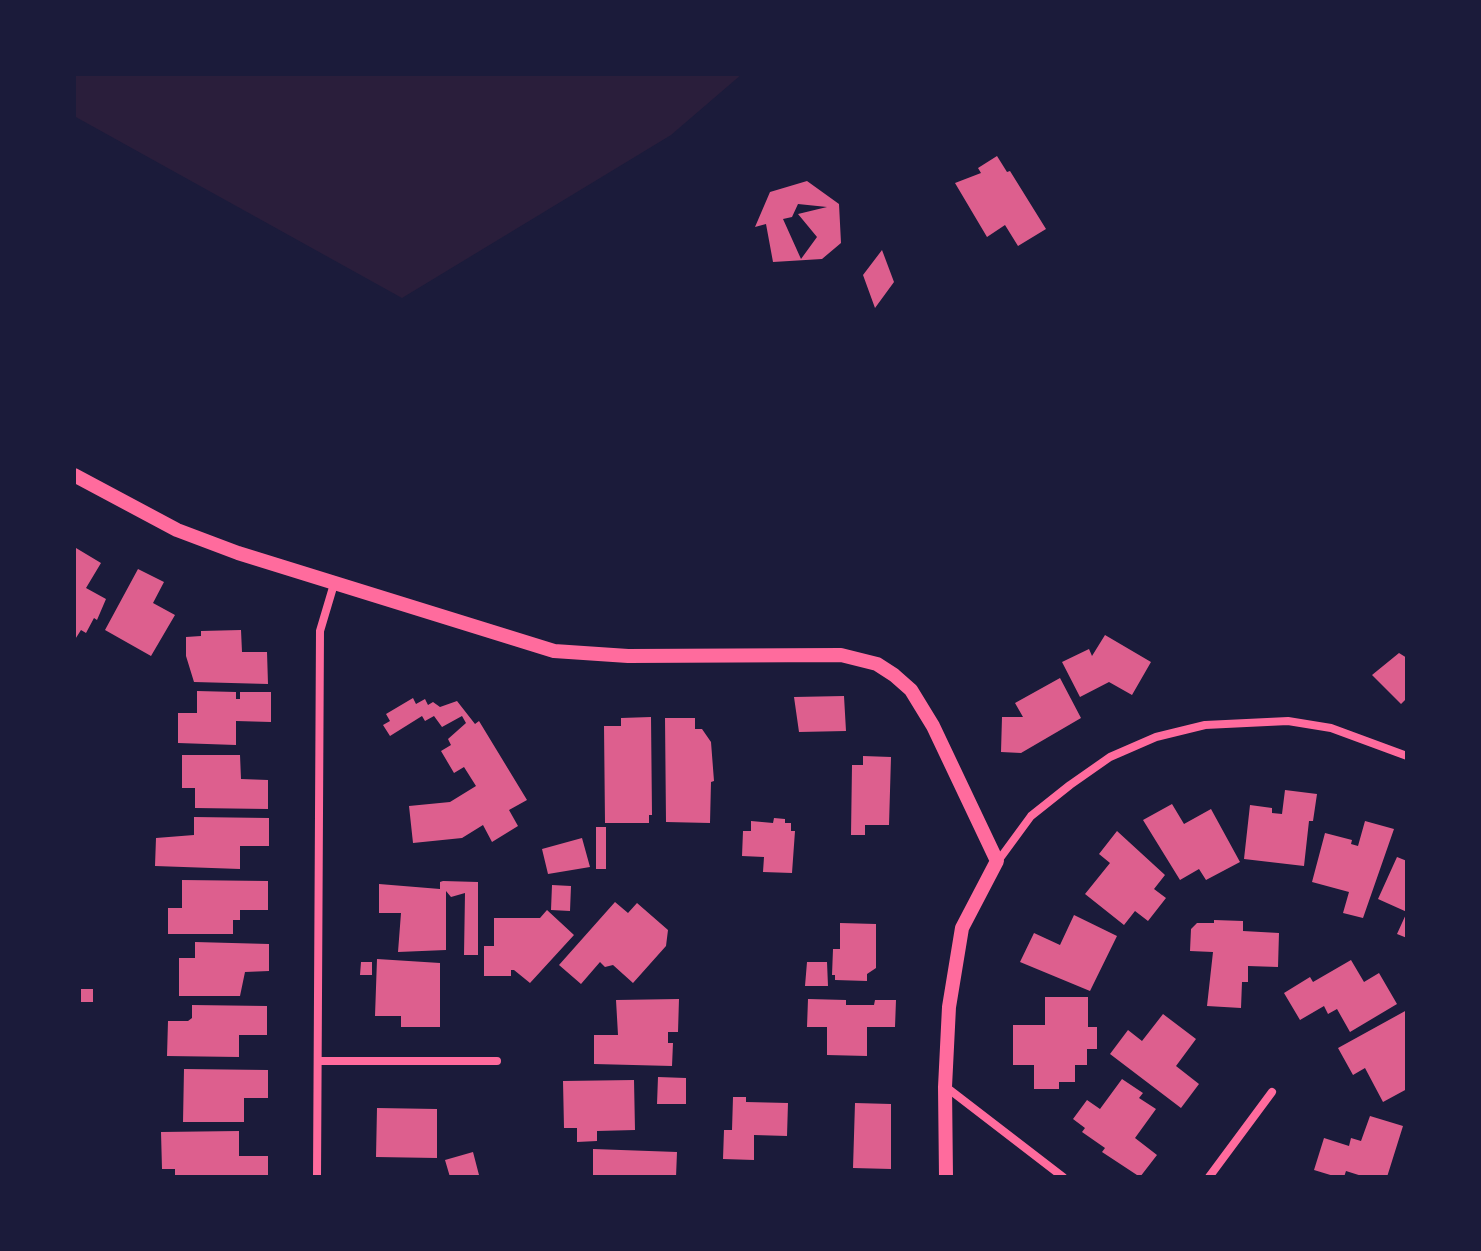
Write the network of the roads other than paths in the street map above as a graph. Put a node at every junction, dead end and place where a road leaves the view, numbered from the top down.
1 (74, 475) edge
2 (334, 584) junction
3 (1407, 756) edge
4 (997, 861) junction
5 (318, 1061) junction
6 (497, 1061) dead end
7 (945, 1087) junction
8 (1272, 1092) dead end
9 (317, 1177) edge
10 (946, 1177) edge
11 (1063, 1177) edge
12 (1209, 1177) edge

1 - 2 street
2 - 4 street
2 - 5 street
3 - 4 street
4 - 7 street
5 - 6 street
5 - 9 street
7 - 10 street
7 - 11 street
8 - 12 street

